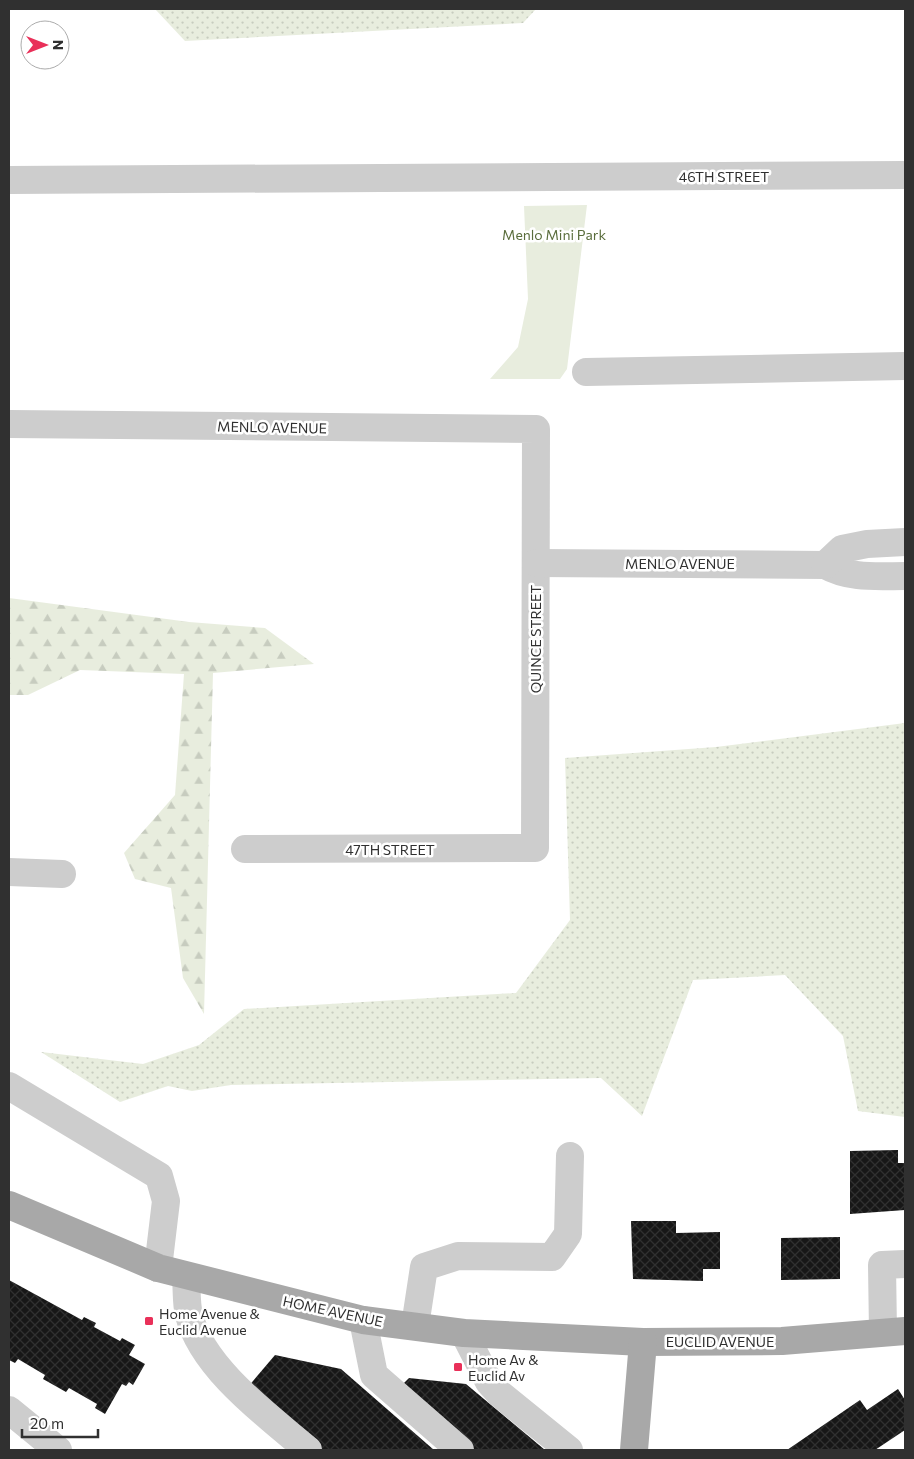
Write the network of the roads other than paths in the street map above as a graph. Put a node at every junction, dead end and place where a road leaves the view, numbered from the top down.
1 (905, 175) edge
2 (9, 180) edge
3 (905, 366) edge
4 (586, 372) dead end
5 (9, 424) edge
6 (536, 430) joint
7 (905, 542) edge
8 (536, 563) junction
9 (825, 564) junction
10 (905, 576) edge
11 (535, 848) joint
12 (245, 849) dead end
13 (9, 872) edge
14 (62, 874) dead end
15 (9, 1086) edge
16 (570, 1156) dead end
17 (9, 1205) edge
18 (905, 1264) edge
19 (158, 1268) junction
20 (186, 1277) junction
21 (363, 1320) junction
22 (415, 1326) junction
23 (894, 1331) edge
24 (464, 1333) junction
25 (643, 1342) junction
26 (9, 1410) edge
27 (58, 1450) edge
28 (308, 1450) edge
29 (460, 1450) edge
30 (569, 1450) edge
31 (634, 1450) edge

1 - 2 street, 46TH STREET
3 - 4 street
5 - 6 street, MENLO AVENUE
6 - 8 street, QUINCE STREET
7 - 9 street
8 - 9 street, MENLO AVENUE
8 - 11 street, QUINCE STREET
9 - 10 street, MENLO AVENUE
11 - 12 street, 47TH STREET
13 - 14 street
15 - 19 street
16 - 22 street
17 - 19 main road, HOME AVENUE
18 - 23 street
19 - 20 main road, HOME AVENUE
20 - 21 main road, HOME AVENUE
20 - 28 street
21 - 22 main road, HOME AVENUE
21 - 29 street
22 - 24 main road, HOME AVENUE
23 - 25 main road, EUCLID AVENUE
24 - 25 main road, HOME AVENUE
24 - 30 street
25 - 31 main road
26 - 27 street

